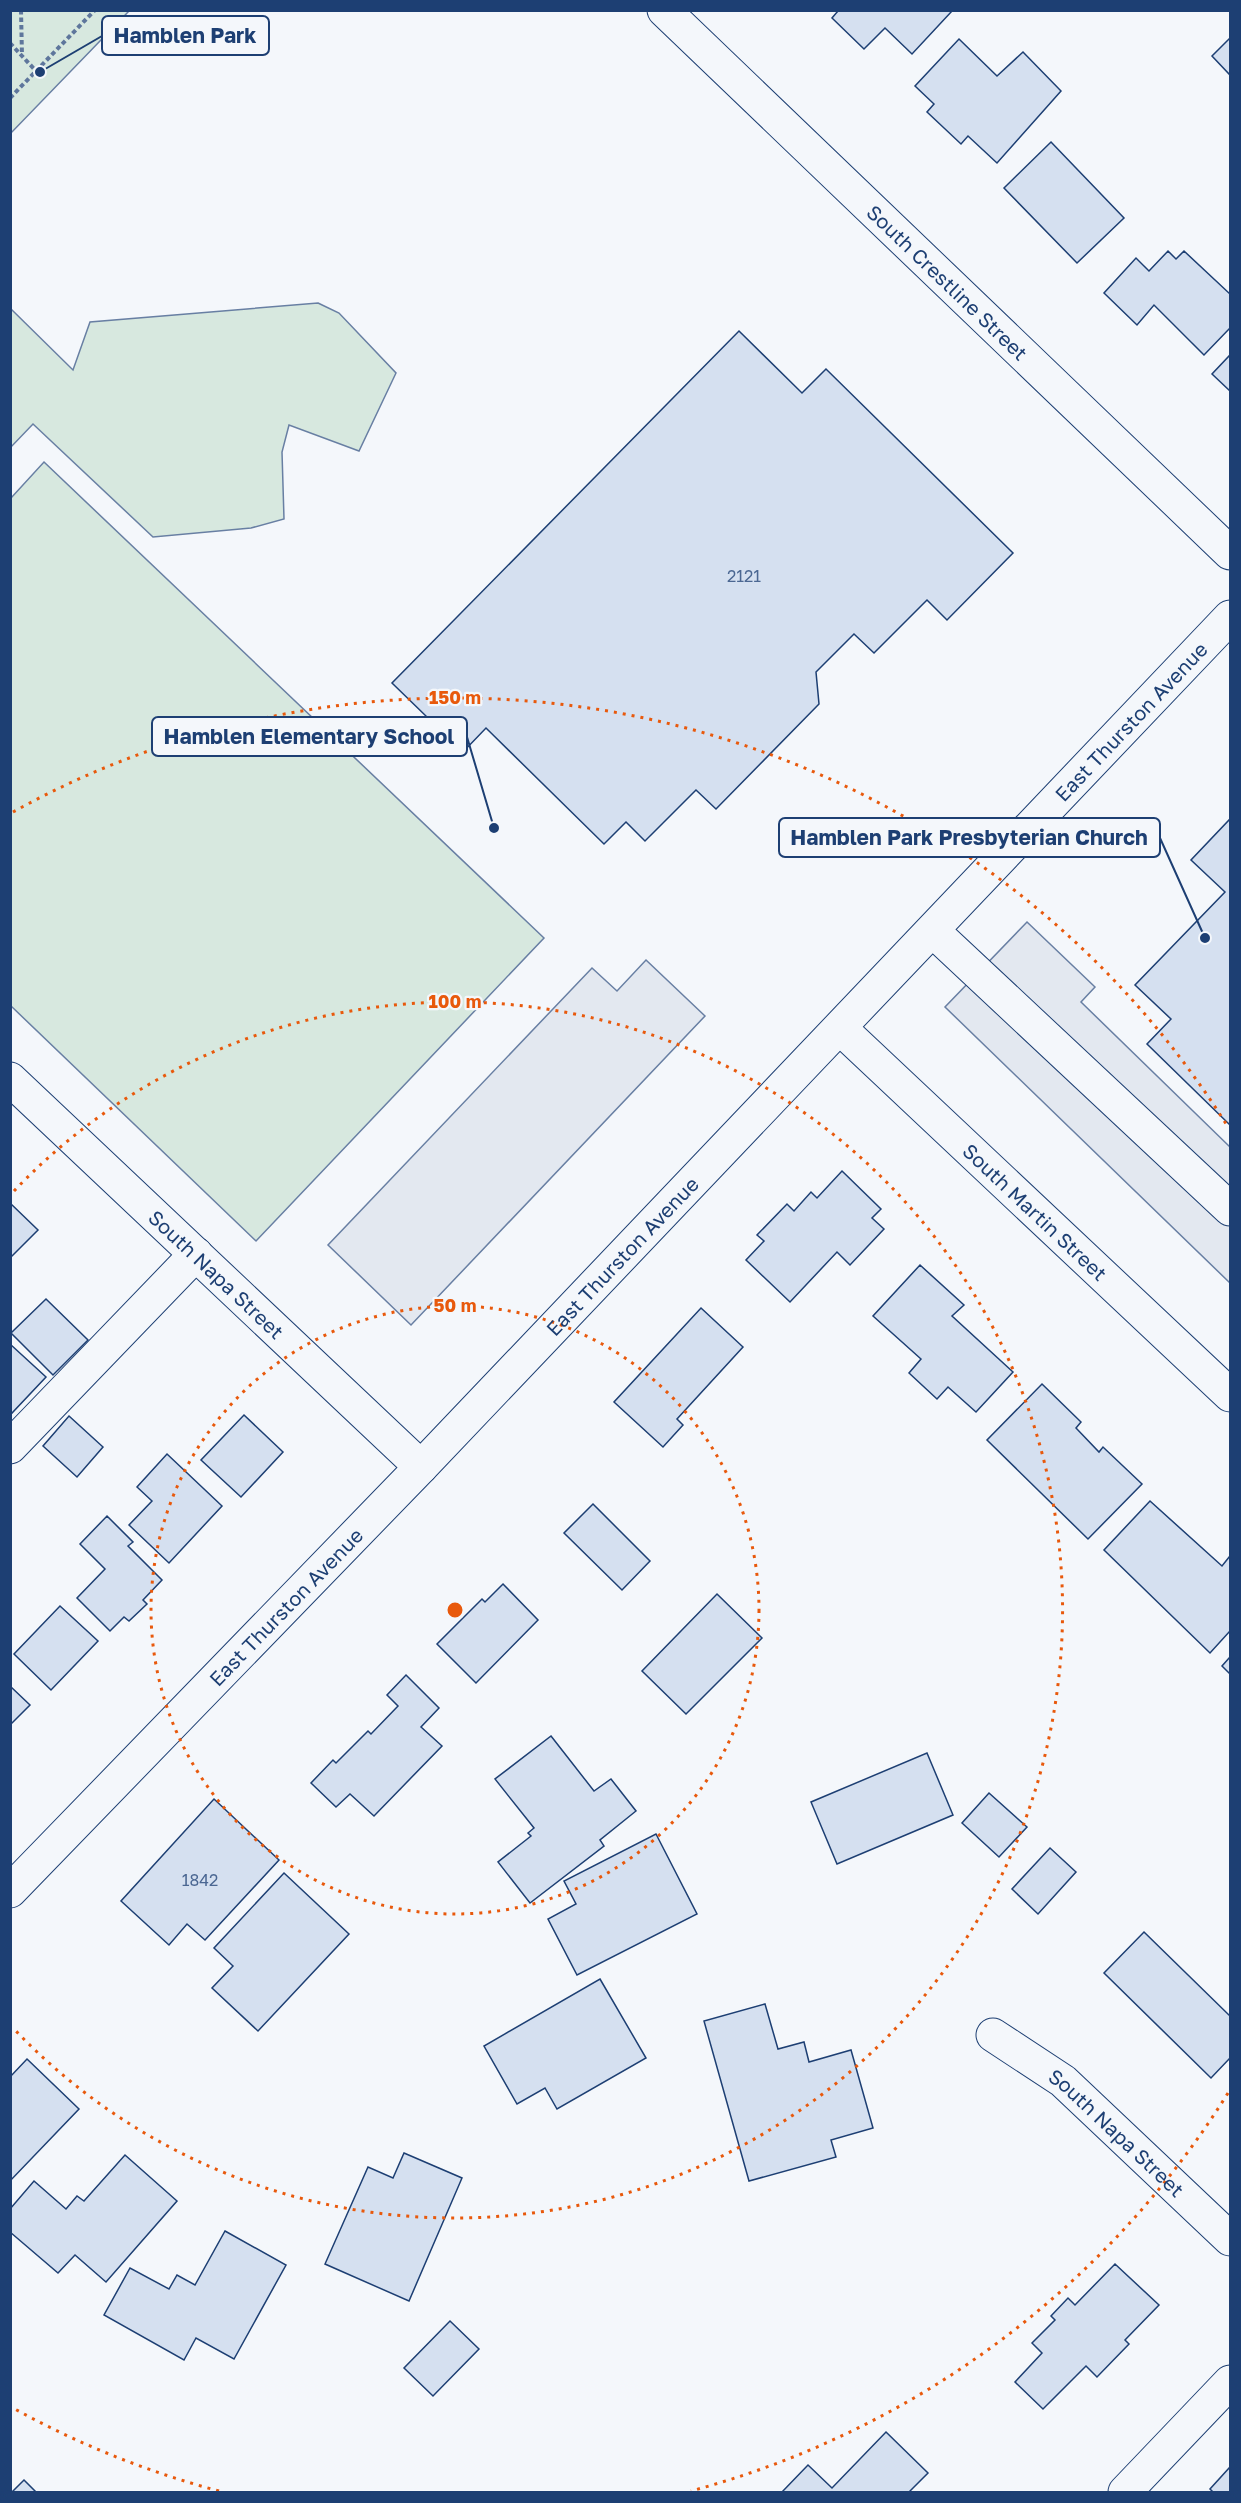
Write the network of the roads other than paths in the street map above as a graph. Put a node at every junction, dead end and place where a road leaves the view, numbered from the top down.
1 (664, 10) edge
2 (1230, 553) edge
3 (1230, 618) edge
4 (933, 931) junction
5 (840, 1028) junction
6 (10, 1079) edge
7 (1230, 1209) edge
8 (196, 1254) junction
9 (1229, 1390) edge
10 (10, 1447) edge
11 (421, 1467) junction
12 (10, 1891) edge
13 (993, 2035) dead end
14 (1230, 2239) edge
15 (1230, 2382) edge
16 (1125, 2493) edge

1 - 2 street, South Crestline Street
3 - 4 street, East Thurston Avenue
4 - 5 street, East Thurston Avenue
4 - 7 street
5 - 9 street, South Martin Street
5 - 11 street, East Thurston Avenue
6 - 8 street, South Napa Street
8 - 10 street
8 - 11 street, South Napa Street
11 - 12 street, East Thurston Avenue
13 - 14 street, South Napa Street
15 - 16 street

